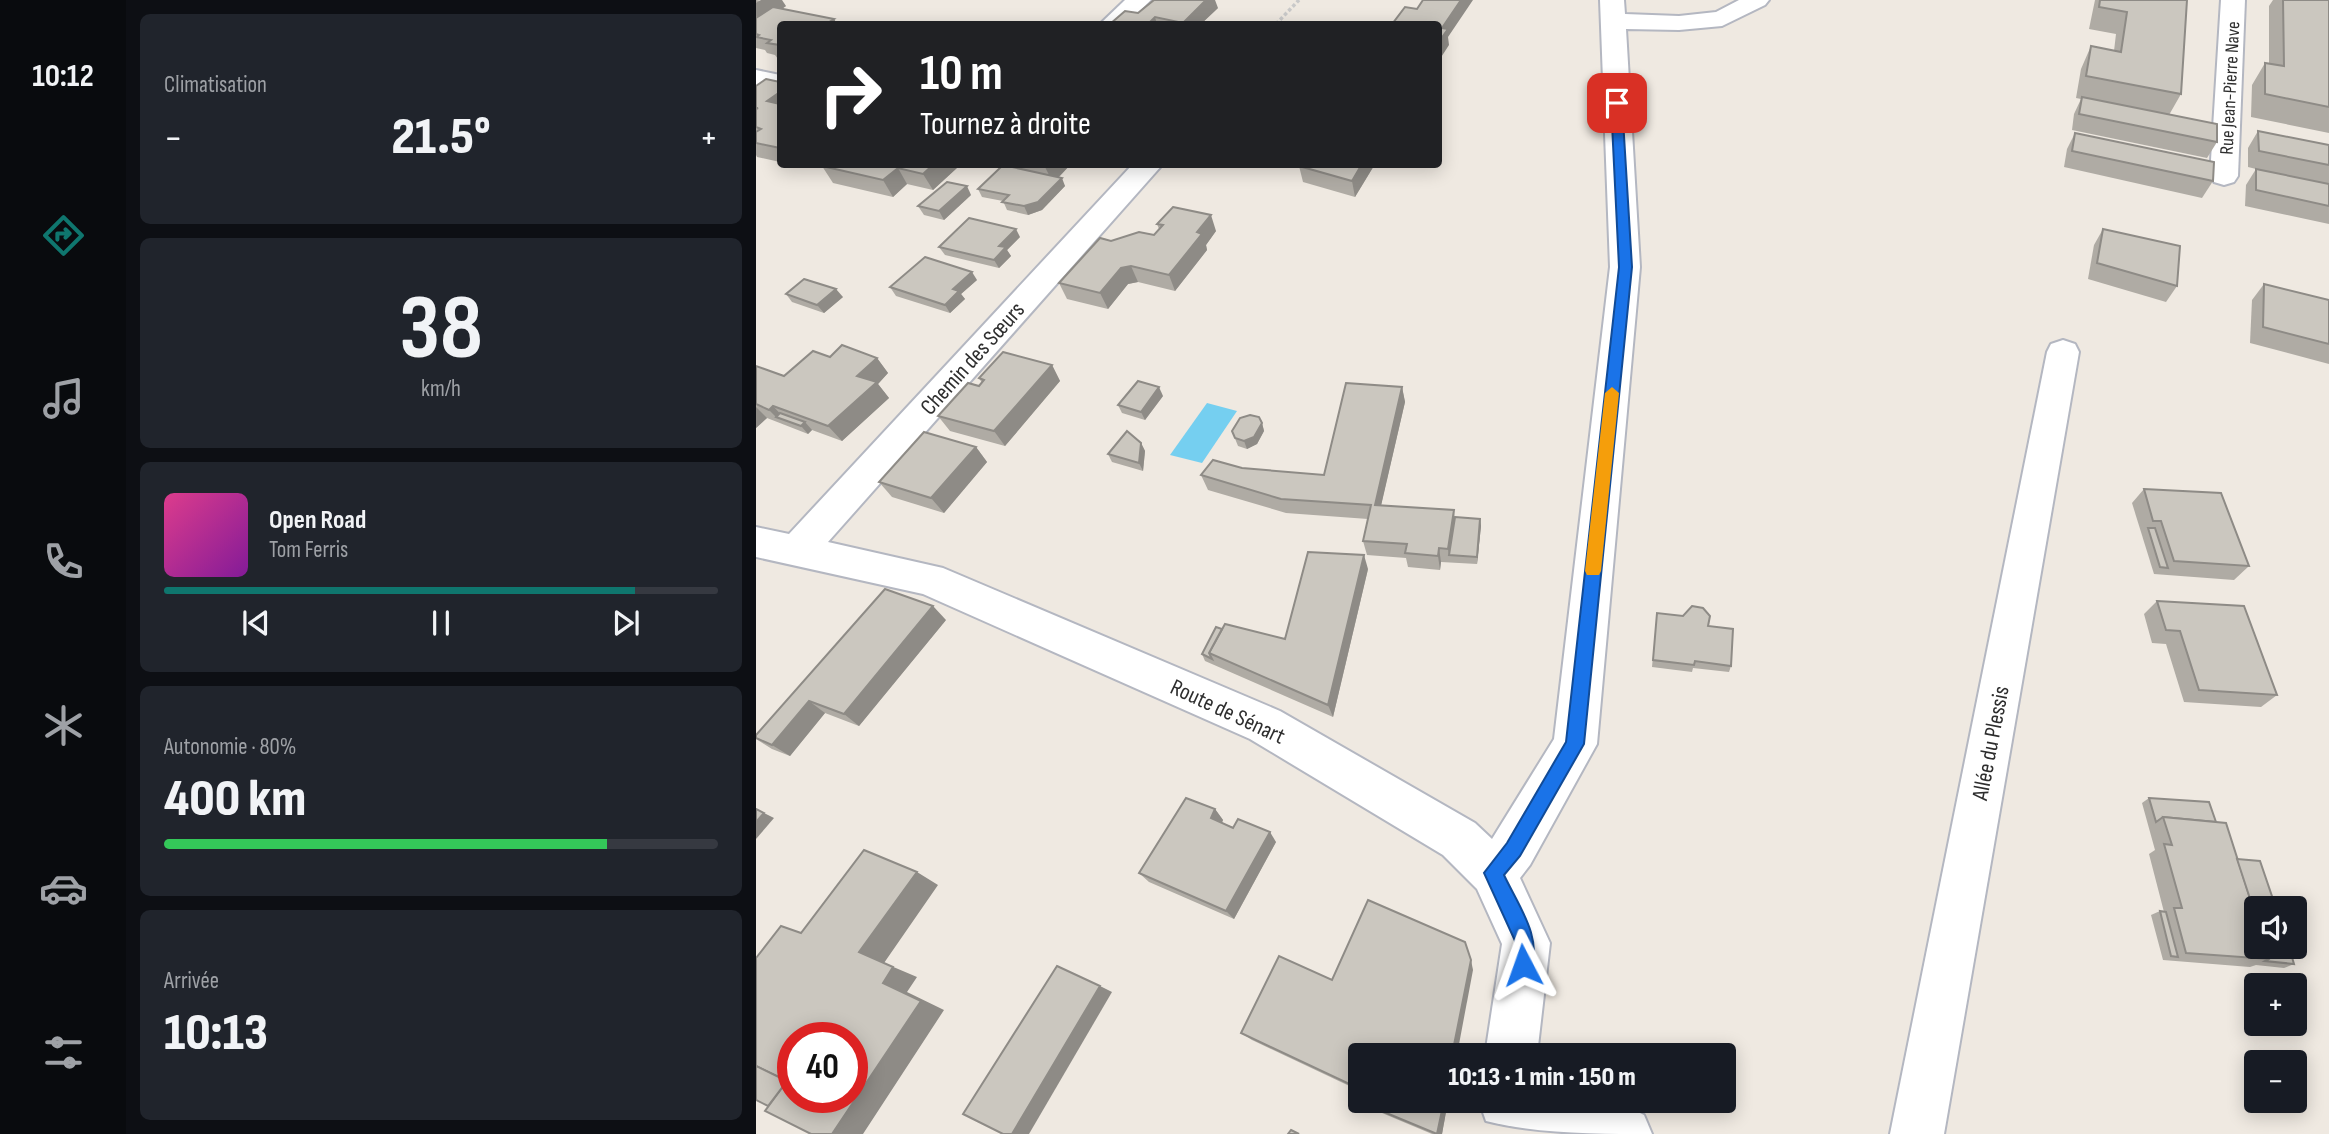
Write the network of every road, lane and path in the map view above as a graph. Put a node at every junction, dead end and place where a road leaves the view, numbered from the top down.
1 (1139, 0) edge
2 (1299, 0) edge
3 (1757, 0) edge
4 (2233, 0) edge
5 (1612, 11) edge
6 (1115, 21) edge
7 (1279, 21) edge
8 (756, 78) edge
9 (777, 82) edge
10 (1145, 168) edge
11 (2224, 176) dead end
12 (2063, 352) dead end
13 (776, 547) edge
14 (1493, 873) junction
15 (1512, 1043) edge
16 (1582, 1113) edge
17 (1625, 1134) edge
18 (1917, 1134) edge

1 - 6 street
2 - 7 path
3 - 5 street
4 - 11 street, Rue Jean-Pierre Nave
5 - 14 street
8 - 9 street
10 - 13 street, Chemin des Sœurs
12 - 18 street, Allée du Plessis
13 - 14 street, Route de Sénart
14 - 15 street, Route de Sénart
16 - 17 street

